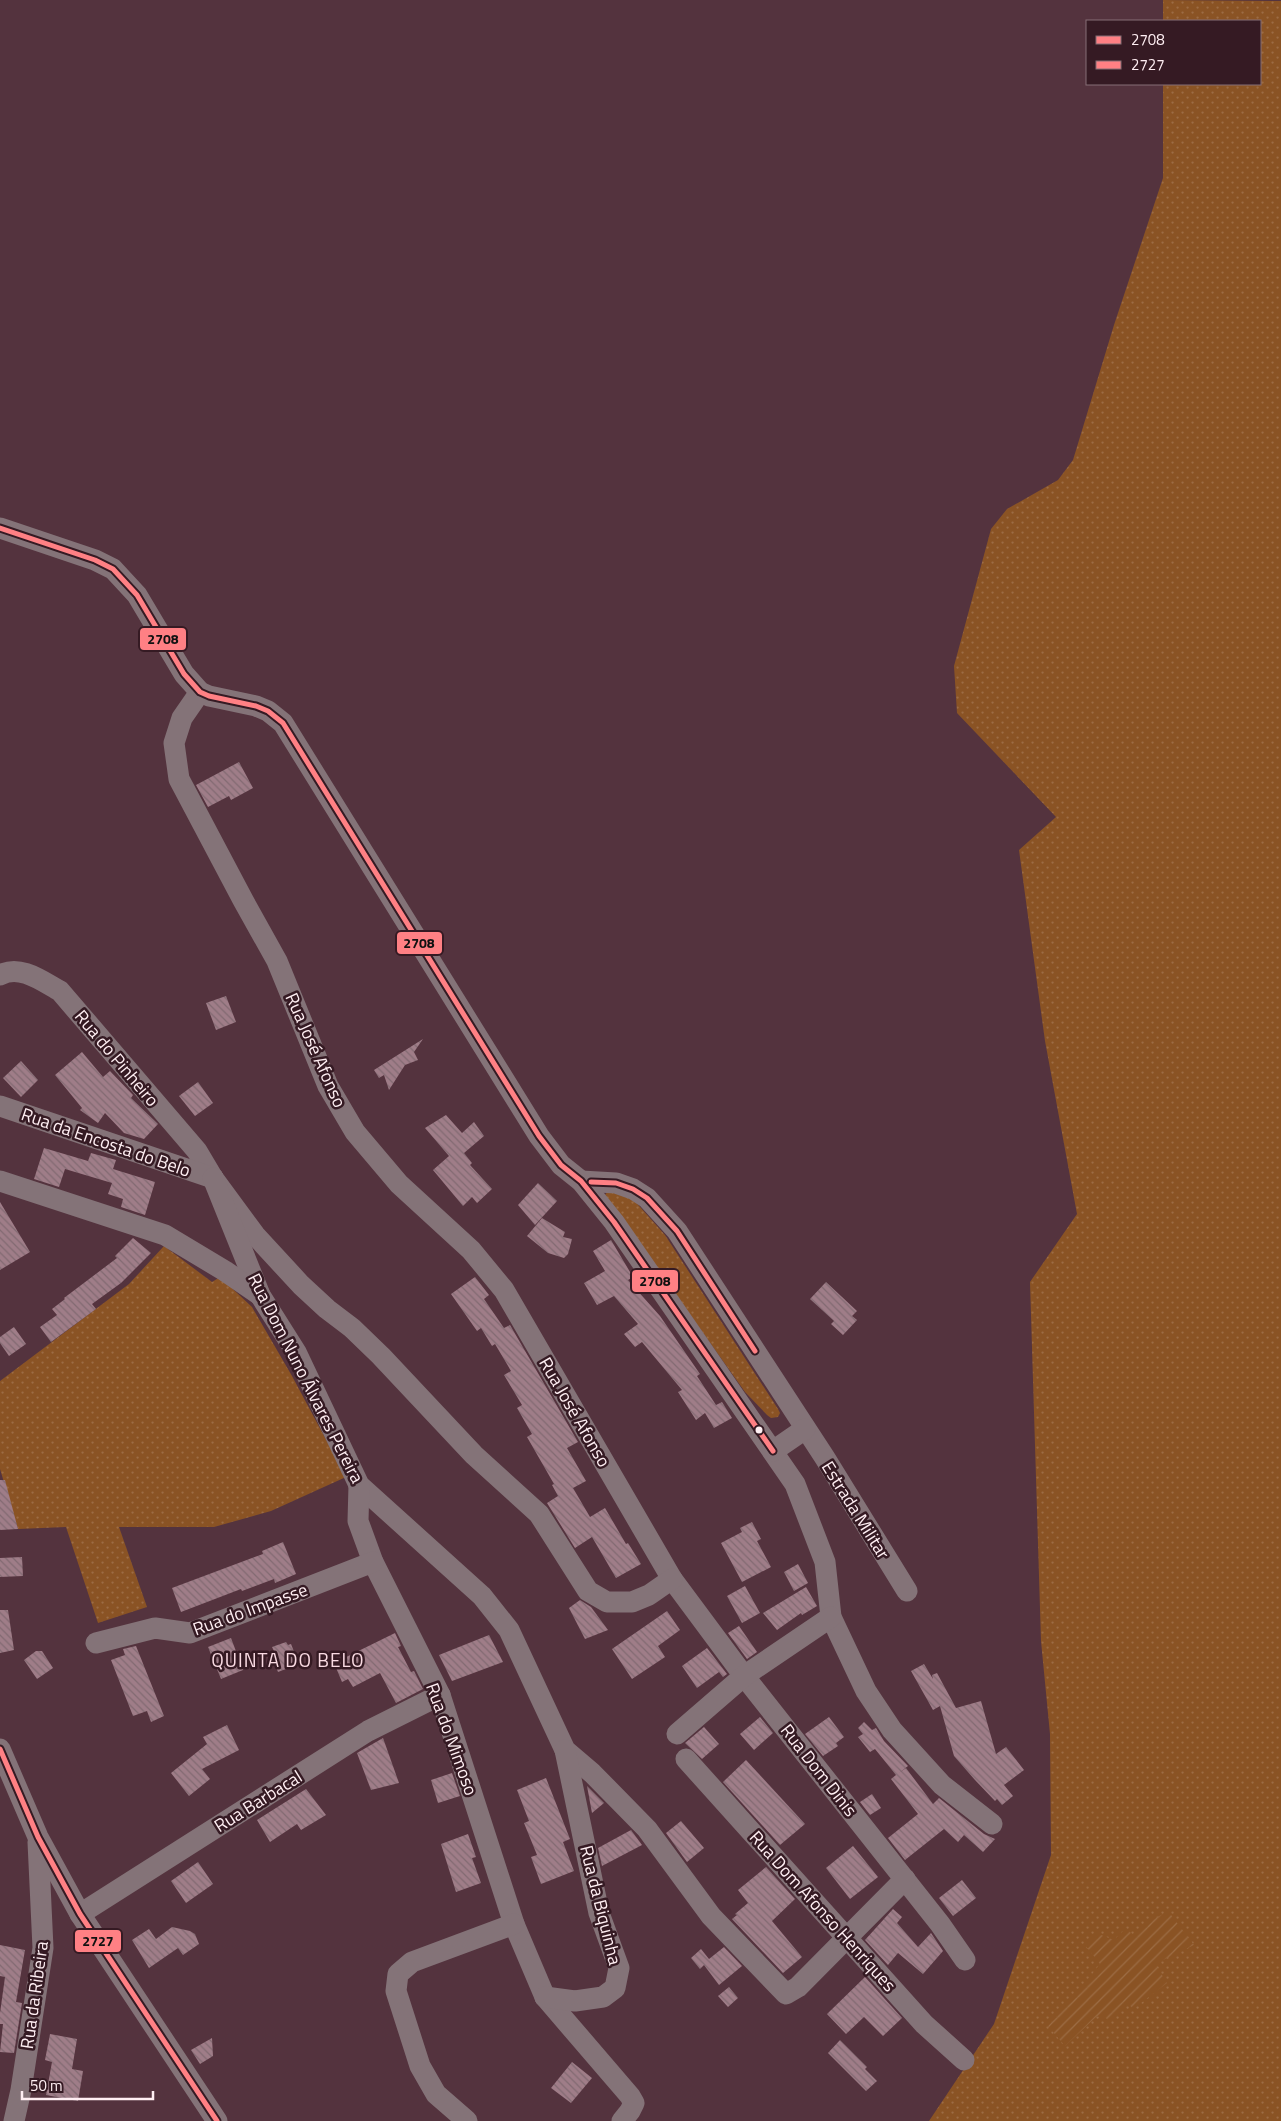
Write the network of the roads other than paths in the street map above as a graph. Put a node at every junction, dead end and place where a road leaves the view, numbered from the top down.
1 (0, 528) edge
2 (200, 692) junction
3 (0, 975) edge
4 (0, 1106) edge
5 (212, 1178) junction
6 (0, 1181) edge
7 (581, 1181) junction
8 (260, 1295) junction
9 (805, 1429) junction
10 (774, 1451) junction
11 (358, 1485) junction
12 (372, 1562) junction
13 (672, 1579) junction
14 (907, 1591) dead end
15 (831, 1617) junction
16 (96, 1643) dead end
17 (744, 1676) junction
18 (440, 1694) junction
19 (677, 1734) dead end
20 (0, 1749) edge
21 (565, 1750) junction
22 (686, 1759) dead end
23 (992, 1824) dead end
24 (38, 1837) junction
25 (905, 1879) junction
26 (80, 1914) junction
27 (514, 1924) junction
28 (846, 1938) junction
29 (965, 1960) dead end
30 (545, 1997) junction
31 (964, 2060) dead end
32 (14, 2121) edge
33 (217, 2121) edge
34 (467, 2121) edge
35 (622, 2121) edge

1 - 2 street
2 - 7 street
2 - 13 street, Rua José Afonso
3 - 5 street, Rua do Pinheiro
4 - 5 street, Rua da Encosta do Belo
5 - 8 street, Rua Dom Nuno Álvares Pereira
5 - 13 street
6 - 8 street
7 - 9 street, Estrada Militar
7 - 10 street
8 - 11 street, Rua Dom Nuno Álvares Pereira
9 - 10 street
9 - 14 street, Estrada Militar
10 - 15 street
11 - 12 street, Rua do Mimoso
11 - 21 street, Rua Dom Nuno Álvares Pereira
12 - 16 street, Rua do Impasse
12 - 18 street, Rua do Mimoso
13 - 17 street, Rua Dom Dinis
15 - 17 street
15 - 23 street
17 - 19 street
17 - 25 street, Rua Dom Dinis
18 - 26 street, Rua Barbacal
18 - 27 street, Rua do Mimoso
20 - 24 street
21 - 28 street, Rua Dom Nuno Álvares Pereira
21 - 30 street, Rua da Biquinha
22 - 28 street, Rua Dom Afonso Henriques
24 - 26 street
24 - 32 street, Rua da Ribeira
25 - 28 street
25 - 29 street, Rua Dom Dinis
26 - 33 street
27 - 30 street, Rua do Mimoso
27 - 34 street
28 - 31 street, Rua Dom Afonso Henriques
30 - 35 street, Rua do Mimoso

